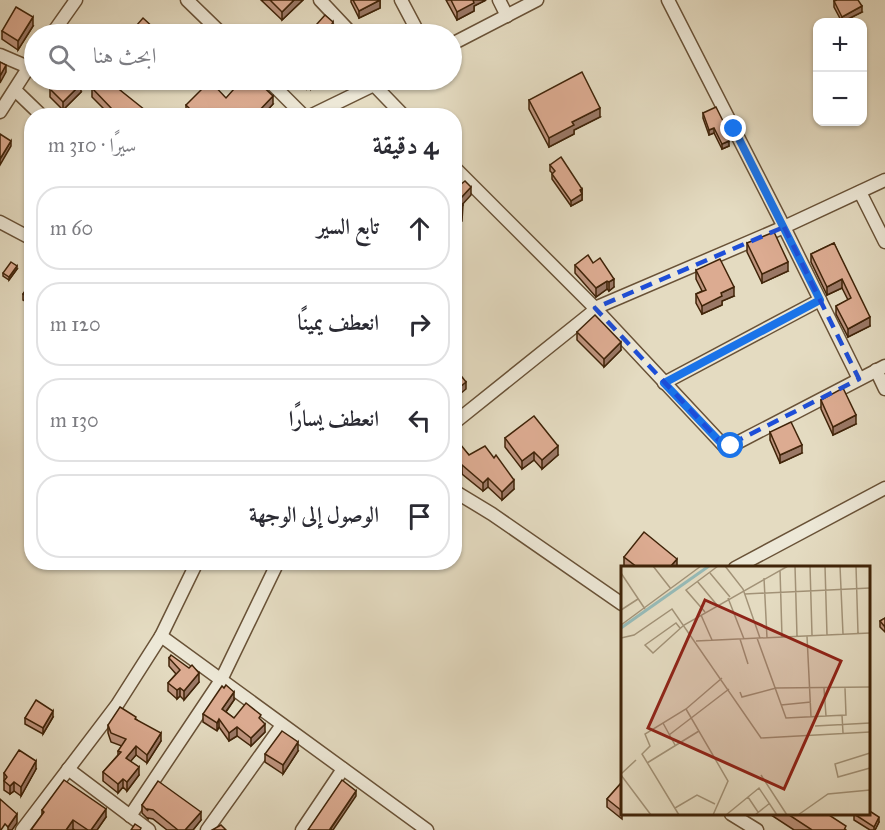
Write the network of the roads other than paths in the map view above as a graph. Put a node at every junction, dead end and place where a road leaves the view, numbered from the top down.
1 (76, 0) edge
2 (187, 0) edge
3 (320, 0) edge
4 (402, 0) edge
5 (499, 0) edge
6 (537, 0) edge
7 (668, 0) edge
8 (507, 16) junction
9 (59, 24) edge
10 (212, 24) edge
11 (343, 24) edge
12 (414, 24) edge
13 (462, 39) edge
14 (0, 55) edge
15 (24, 61) edge
16 (24, 75) edge
17 (15, 90) junction
18 (278, 90) edge
19 (363, 90) edge
20 (385, 90) edge
21 (34, 108) edge
22 (296, 108) edge
23 (326, 108) edge
24 (398, 108) edge
25 (0, 112) edge
26 (462, 175) edge
27 (885, 180) edge
28 (860, 192) junction
29 (0, 222) edge
30 (784, 227) junction
31 (24, 235) edge
32 (885, 242) edge
33 (820, 300) junction
34 (595, 308) junction
35 (880, 368) edge
36 (859, 379) junction
37 (664, 383) junction
38 (885, 389) edge
39 (462, 417) edge
40 (885, 488) edge
41 (462, 497) edge
42 (737, 566) edge
43 (193, 570) edge
44 (274, 570) edge
45 (621, 603) edge
46 (160, 636) junction
47 (222, 680) junction
48 (282, 725) junction
49 (68, 769) junction
50 (343, 769) junction
51 (734, 815) edge
52 (130, 816) junction
53 (22, 830) edge
54 (149, 830) edge
55 (207, 830) edge
56 (302, 830) edge
57 (428, 830) edge
58 (757, 830) edge

1 - 9 street
2 - 10 street
3 - 11 street
4 - 12 street
5 - 8 street
6 - 8 street
7 - 30 street
8 - 13 street
14 - 15 street
16 - 17 street
17 - 21 street
17 - 25 street
18 - 22 street
19 - 23 street
20 - 24 street
26 - 34 street
27 - 28 street
28 - 30 street
28 - 32 street
29 - 31 street
30 - 33 street
30 - 34 street
33 - 36 street
33 - 37 street
34 - 37 street
34 - 39 street
35 - 36 street
35 - 38 street
36 - 37 street
40 - 42 street
41 - 45 street
43 - 46 street
44 - 47 street
46 - 47 street
46 - 49 street
47 - 48 street
47 - 52 street
48 - 50 street
48 - 55 street
49 - 52 street
49 - 53 street
50 - 56 street
50 - 57 street
51 - 58 street
52 - 54 street

